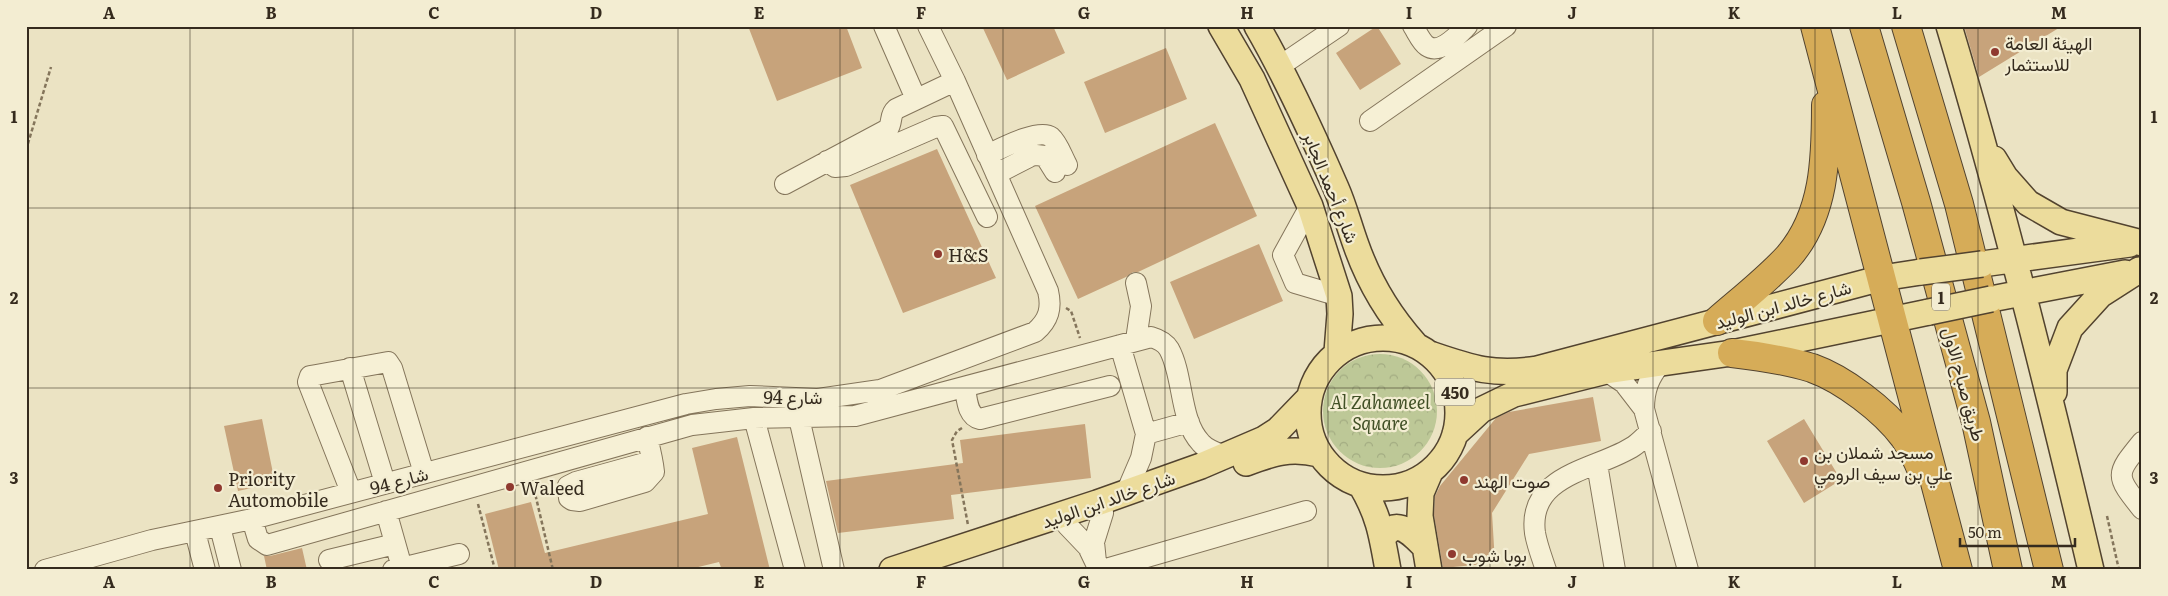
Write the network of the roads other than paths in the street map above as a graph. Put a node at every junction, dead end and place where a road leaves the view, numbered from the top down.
1 (884, 26) edge
2 (928, 26) edge
3 (1222, 26) edge
4 (1258, 26) edge
5 (1339, 26) edge
6 (1414, 26) edge
7 (1467, 26) edge
8 (1506, 26) edge
9 (1815, 26) edge
10 (1864, 26) edge
11 (1906, 26) edge
12 (1949, 26) edge
13 (1280, 66) junction
14 (1826, 66) junction
15 (955, 81) junction
16 (916, 99) junction
17 (1370, 121) dead end
18 (1983, 139) junction
19 (987, 155) junction
20 (827, 161) junction
21 (996, 174) junction
22 (785, 184) dead end
23 (1310, 206) junction
24 (987, 217) dead end
25 (2142, 243) edge
26 (1356, 247) junction
27 (2015, 260) junction
28 (1329, 262) junction
29 (2140, 269) edge
30 (1882, 278) junction
31 (1131, 285) dead end
32 (2024, 293) junction
33 (1339, 296) junction
34 (1893, 319) junction
35 (1717, 321) junction
36 (1128, 342) junction
37 (1422, 348) junction
38 (1337, 352) junction
39 (1732, 353) junction
40 (1661, 363) junction
41 (350, 368) junction
42 (1606, 371) junction
43 (1110, 386) dead end
44 (965, 388) junction
45 (1308, 398) junction
46 (1644, 409) junction
47 (2054, 417) junction
48 (754, 418) junction
49 (799, 418) junction
50 (1189, 422) junction
51 (1651, 431) junction
52 (1146, 434) junction
53 (1455, 434) junction
54 (647, 437) junction
55 (2142, 442) edge
56 (1319, 454) junction
57 (1225, 456) junction
58 (652, 461) dead end
59 (466, 462) junction
60 (1597, 464) junction
61 (1430, 472) junction
62 (424, 473) junction
63 (385, 483) junction
64 (1361, 485) junction
65 (473, 486) junction
66 (351, 492) junction
67 (1126, 493) junction
68 (2142, 509) edge
69 (386, 511) junction
70 (1306, 511) dead end
71 (1102, 513) junction
72 (1945, 516) junction
73 (252, 519) junction
74 (1067, 525) junction
75 (220, 526) junction
76 (321, 530) junction
77 (195, 532) junction
78 (1382, 538) junction
79 (395, 544) junction
80 (459, 554) dead end
81 (1427, 558) edge
82 (330, 565) edge
83 (1125, 566) edge
84 (1099, 568) edge
85 (397, 569) edge
86 (45, 570) edge
87 (205, 570) edge
88 (231, 570) edge
89 (795, 570) edge
90 (834, 570) edge
91 (892, 570) edge
92 (934, 570) edge
93 (1388, 570) edge
94 (1546, 570) edge
95 (1615, 570) edge
96 (1688, 570) edge
97 (1958, 570) edge
98 (2008, 570) edge
99 (2049, 570) edge
100 (2090, 570) edge

1 - 16 street
2 - 15 street
3 - 23 main road, شارع أحمد الجابر
4 - 13 main road, شارع أحمد الجابر / 450
5 - 13 street
6 - 7 street
8 - 17 street
9 - 14 highway
10 - 98 highway, طريق صباح الاول / 1
11 - 99 highway
12 - 18 main road
13 - 26 main road, شارع أحمد الجابر / 450
14 - 30 highway
14 - 35 highway
15 - 16 street
15 - 19 street
16 - 20 street
18 - 25 main road
18 - 27 main road
19 - 21 street
19 - 21 street
20 - 22 street
20 - 24 street
21 - 59 street, شارع 94
23 - 28 main road, شارع أحمد الجابر
23 - 33 street
25 - 27 main road, شارع خالد ابن الوليد
26 - 28 main road
26 - 37 main road, شارع أحمد الجابر / 450
27 - 30 main road, شارع خالد ابن الوليد, bridge
27 - 32 main road
28 - 33 main road, شارع أحمد الجابر
29 - 32 main road, شارع خالد ابن الوليد
29 - 47 main road
30 - 34 highway
30 - 35 main road, شارع خالد ابن الوليد
31 - 36 street
32 - 34 main road, شارع خالد ابن الوليد, bridge
32 - 47 main road
33 - 38 main road, شارع أحمد الجابر
34 - 39 main road, شارع خالد ابن الوليد
34 - 72 highway
35 - 37 main road, شارع خالد ابن الوليد
36 - 44 street
36 - 50 street
36 - 52 street
37 - 38 main road, 450
37 - 53 main road, 450
38 - 45 main road, 450
39 - 40 main road, شارع خالد ابن الوليد
39 - 72 highway
40 - 42 main road, شارع خالد ابن الوليد
40 - 46 street
41 - 62 street
41 - 63 street
41 - 66 street
42 - 46 street
42 - 53 main road, شارع خالد ابن الوليد
43 - 44 street
44 - 49 street
45 - 56 main road, 450
45 - 57 main road, شارع خالد ابن الوليد
46 - 51 street
47 - 100 main road
48 - 49 street
48 - 54 street
48 - 89 street
49 - 90 street
50 - 52 street
50 - 57 street
51 - 60 street
51 - 96 street
52 - 67 street
53 - 61 main road, 450
54 - 58 street
54 - 65 street
55 - 68 street
56 - 64 main road, 450
56 - 71 main road, شارع خالد ابن الوليد
57 - 67 main road, شارع خالد ابن الوليد
59 - 62 street, شارع 94
59 - 65 street
60 - 94 street
60 - 95 street
61 - 64 main road, 450
61 - 81 main road, 450
62 - 63 street, شارع 94
63 - 66 street, شارع 94
64 - 78 main road
65 - 69 street
66 - 73 street, شارع 94
67 - 91 main road, شارع خالد ابن الوليد
69 - 76 street
69 - 79 street
70 - 83 street
71 - 74 main road, شارع خالد ابن الوليد
71 - 84 street
72 - 97 highway
73 - 75 street, شارع 94
73 - 76 street
74 - 84 street
74 - 92 main road, شارع خالد ابن الوليد
75 - 77 street, شارع 94
75 - 88 street
76 - 82 street
77 - 86 street, شارع 94
77 - 87 street
78 - 81 main road
78 - 93 main road
79 - 82 street
79 - 85 street
80 - 85 street
83 - 84 street

